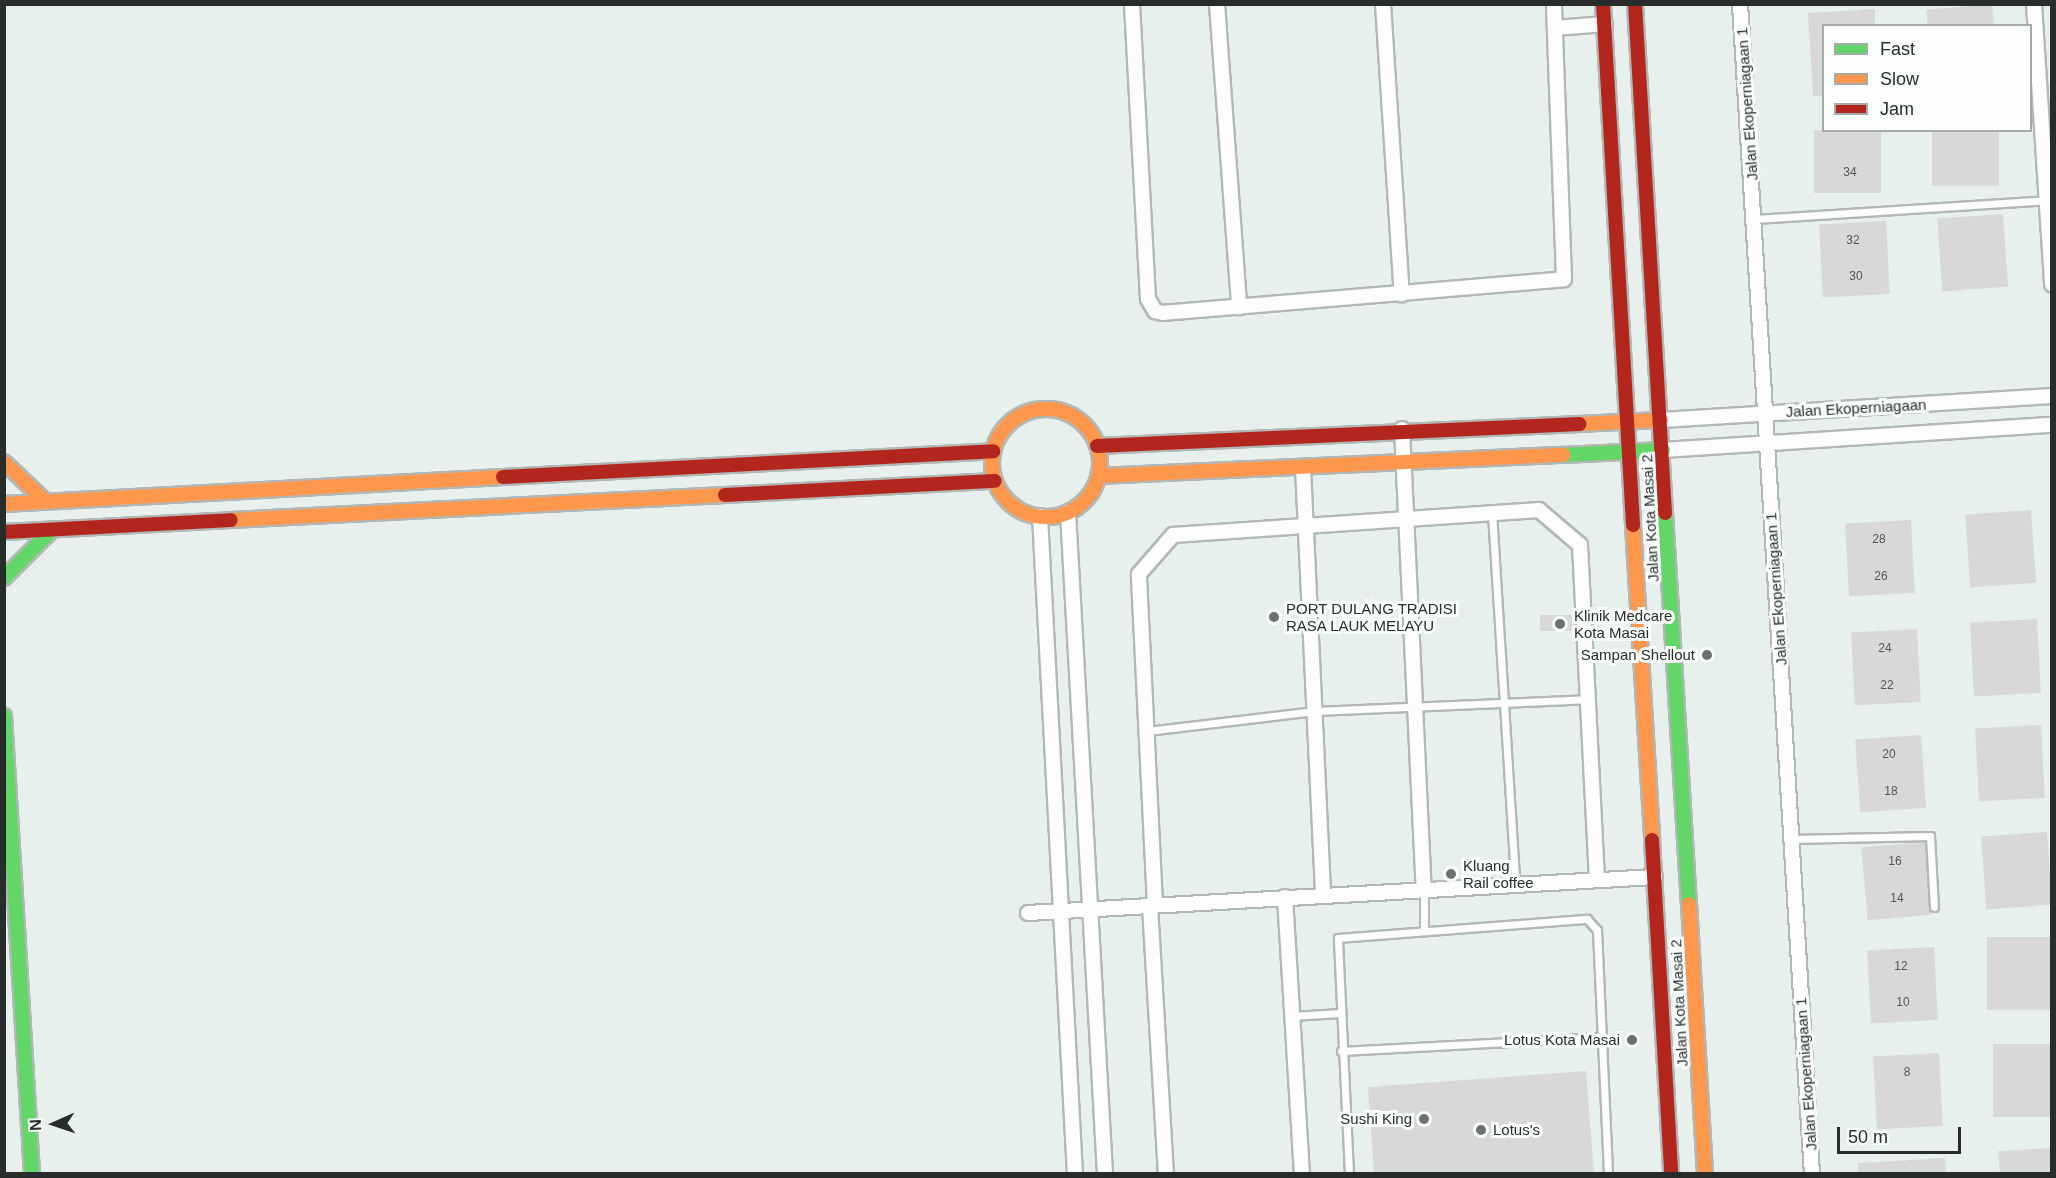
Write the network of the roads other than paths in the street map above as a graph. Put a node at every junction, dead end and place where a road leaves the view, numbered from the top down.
1 (1132, 4) edge
2 (1218, 4) edge
3 (1383, 4) edge
4 (1554, 4) edge
5 (1604, 4) edge
6 (1635, 4) edge
7 (1740, 4) edge
8 (2034, 4) edge
9 (1605, 24) junction
10 (1555, 28) junction
11 (2046, 200) junction
12 (1755, 219) junction
13 (2052, 284) edge
14 (1402, 294) junction
15 (1239, 307) junction
16 (2052, 396) edge
17 (1765, 413) junction
18 (1661, 420) junction
19 (1629, 422) junction
20 (2052, 425) edge
21 (1402, 429) junction
22 (1767, 443) junction
23 (1097, 446) junction
24 (1663, 450) junction
25 (993, 451) junction
26 (1631, 451) junction
27 (4, 462) edge
28 (1404, 464) junction
29 (1303, 468) junction
30 (1098, 476) junction
31 (995, 481) junction
32 (45, 501) junction
33 (4, 504) edge
34 (1068, 512) junction
35 (1492, 513) junction
36 (1040, 516) junction
37 (1406, 519) junction
38 (1306, 525) junction
39 (52, 530) junction
40 (4, 532) edge
41 (4, 578) edge
42 (1587, 699) junction
43 (1504, 703) junction
44 (1415, 706) junction
45 (1316, 711) junction
46 (4, 716) edge
47 (1147, 731) junction
48 (1791, 840) junction
49 (1655, 877) junction
50 (1598, 879) junction
51 (1515, 884) junction
52 (1424, 889) junction
53 (1323, 895) junction
54 (1285, 897) junction
55 (1153, 906) junction
56 (1934, 907) dead end
57 (1089, 910) junction
58 (1061, 911) junction
59 (1028, 913) dead end
60 (1424, 929) junction
61 (1340, 1013) junction
62 (1292, 1016) junction
63 (1602, 1037) junction
64 (1341, 1051) junction
65 (32, 1173) edge
66 (1076, 1173) edge
67 (1105, 1173) edge
68 (1166, 1173) edge
69 (1302, 1173) edge
70 (1348, 1173) edge
71 (1608, 1173) edge
72 (1671, 1173) edge
73 (1705, 1173) edge
74 (1812, 1173) edge

1 - 15 street
2 - 15 street
3 - 14 street
4 - 10 street
5 - 9 street, Jalan Kota Masai 2
6 - 18 street, Jalan Kota Masai 2
7 - 12 street, Jalan Ekoperniagaan 1
8 - 11 street
9 - 10 street
9 - 19 street, Jalan Kota Masai 2
10 - 14 street
11 - 12 lane
11 - 13 street
12 - 17 street, Jalan Ekoperniagaan 1
14 - 15 street
16 - 17 street, Jalan Ekoperniagaan
17 - 18 street, Jalan Ekoperniagaan
17 - 22 street, Jalan Ekoperniagaan 1
18 - 19 street
18 - 24 street, Jalan Kota Masai 2
19 - 21 street
19 - 26 street, Jalan Kota Masai 2
20 - 22 street, Jalan Ekoperniagaan
21 - 23 street
21 - 28 street
22 - 24 street, Jalan Ekoperniagaan
22 - 48 street, Jalan Ekoperniagaan 1
23 - 25 street
23 - 30 street
24 - 26 street
24 - 73 street, Jalan Kota Masai 2
25 - 31 street
25 - 32 street
26 - 28 street
26 - 49 street, Jalan Kota Masai 2
27 - 32 street
28 - 29 street
28 - 37 street
29 - 30 street
29 - 38 street
30 - 34 street
31 - 36 street
31 - 39 street
32 - 33 street
34 - 36 street
34 - 57 street
35 - 37 street
35 - 42 street
35 - 43 lane
36 - 58 street
37 - 38 street
37 - 44 street
38 - 45 street
38 - 47 street
39 - 40 street
39 - 41 street
42 - 43 lane
42 - 50 street
43 - 44 lane
43 - 51 lane
44 - 45 lane
44 - 52 street
45 - 47 lane
45 - 53 street
46 - 65 street
47 - 55 street
48 - 56 lane
48 - 74 street, Jalan Ekoperniagaan 1
49 - 50 street
49 - 72 street, Jalan Kota Masai 2
50 - 51 street
51 - 52 street
52 - 53 street
52 - 60 lane
53 - 54 street
54 - 55 street
54 - 62 street
55 - 57 street
55 - 68 street
57 - 58 street
57 - 67 street
58 - 59 street
58 - 66 street
60 - 61 lane
60 - 63 lane
61 - 62 lane
61 - 64 lane
62 - 69 street
63 - 64 lane
63 - 71 lane
64 - 70 lane

